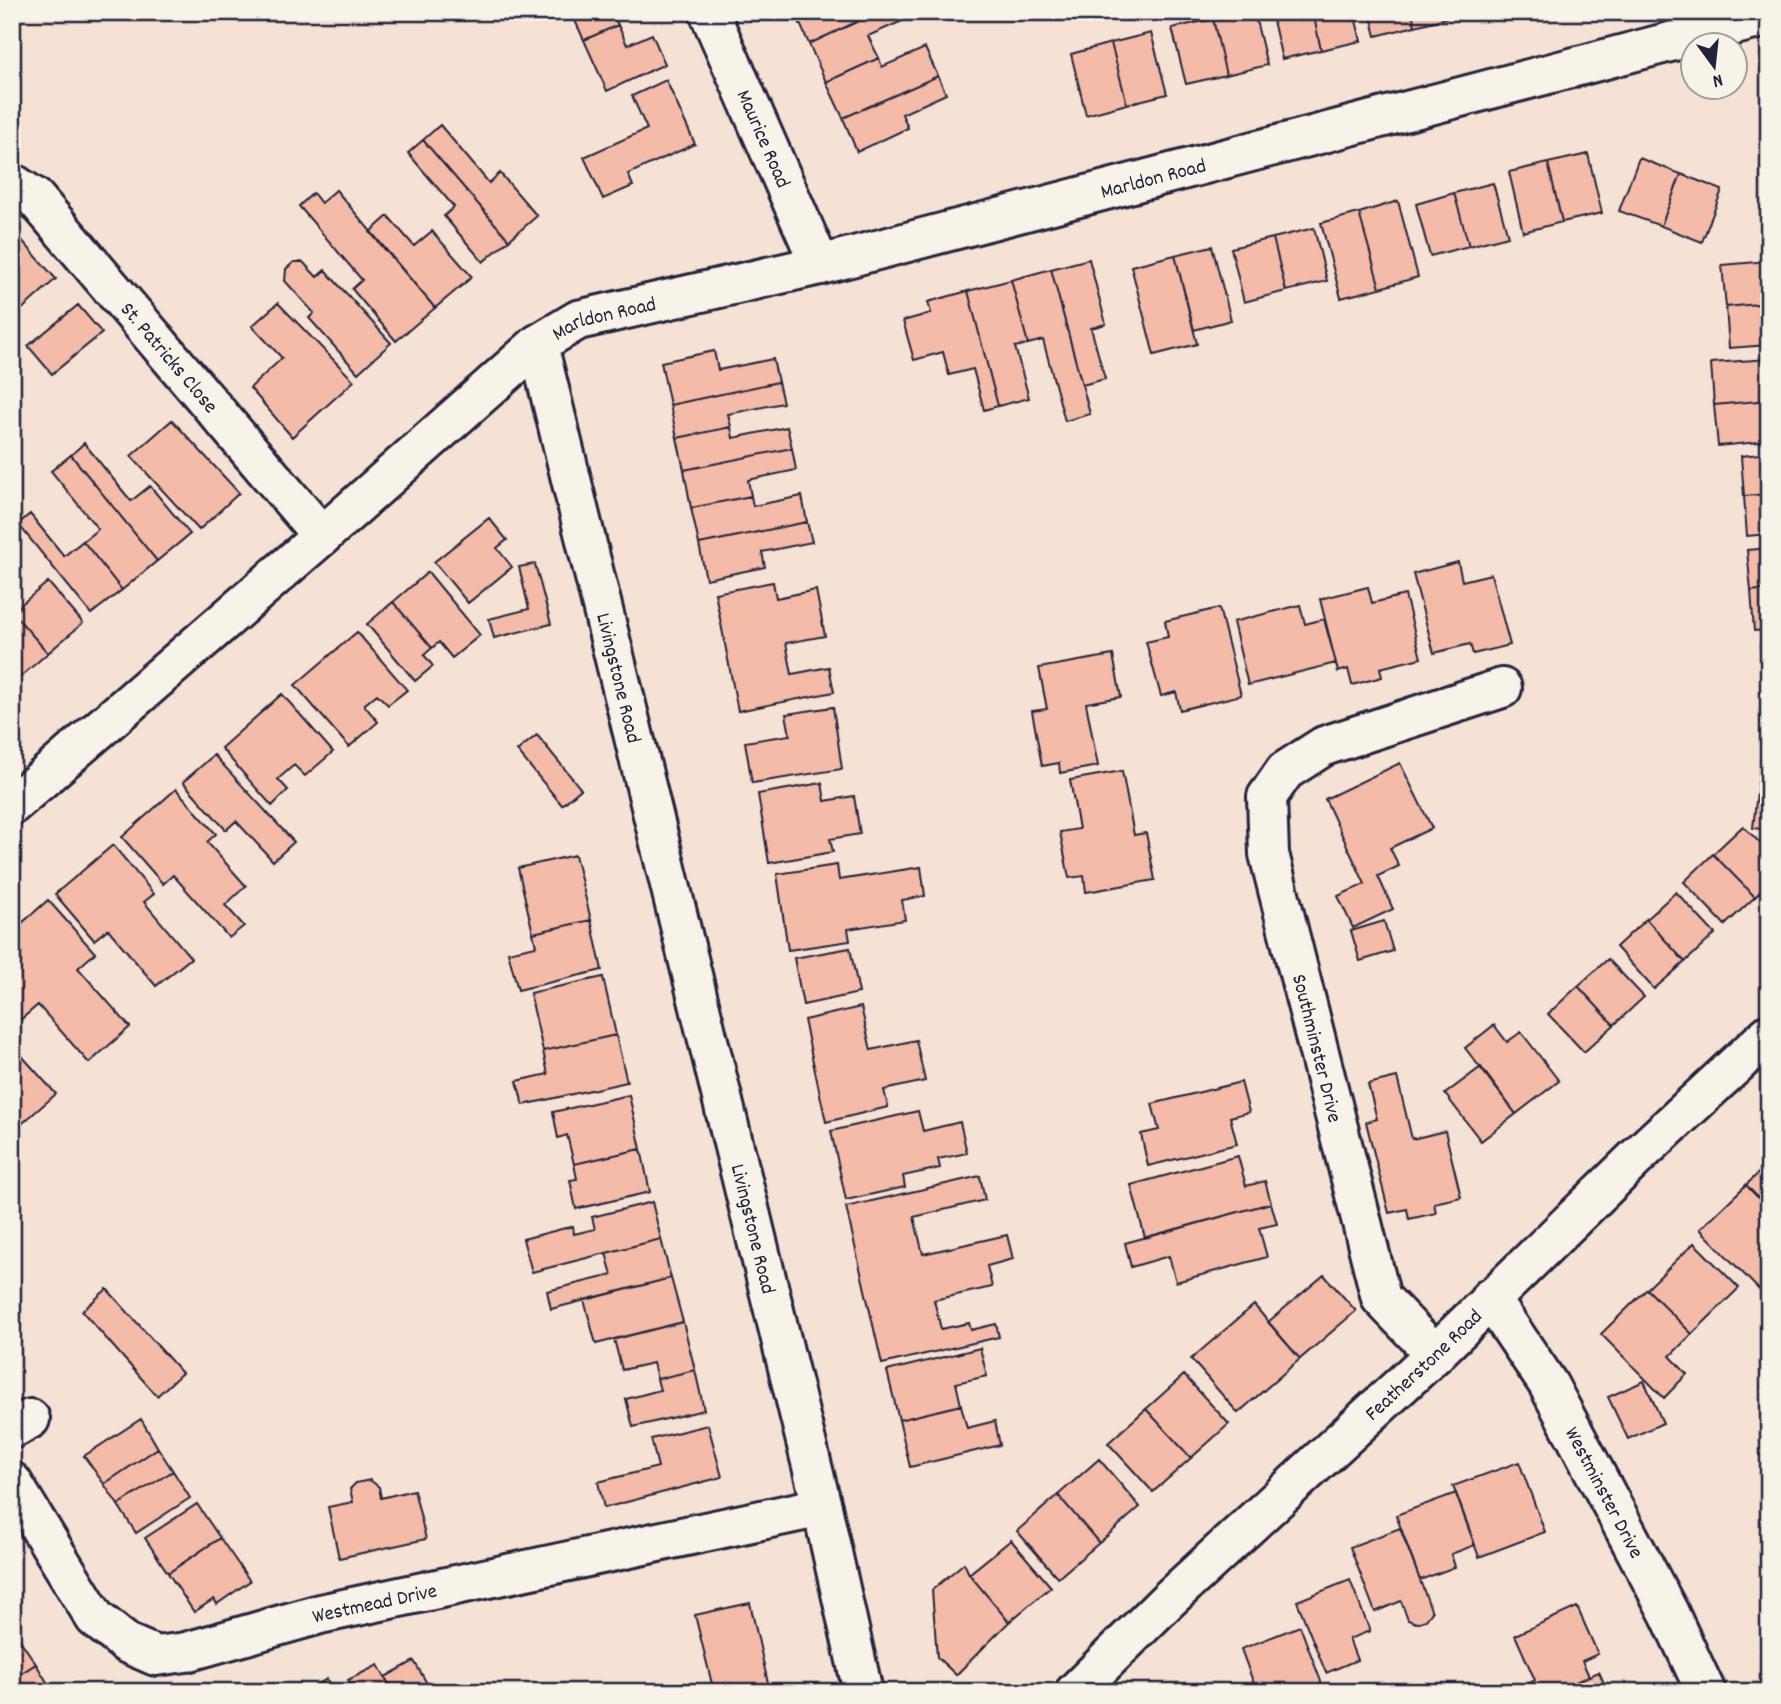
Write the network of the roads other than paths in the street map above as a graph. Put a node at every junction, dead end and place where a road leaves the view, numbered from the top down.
1 (709, 12) edge
2 (1769, 16) edge
3 (12, 183) edge
4 (820, 265) junction
5 (538, 344) junction
6 (321, 536) junction
7 (1502, 688) dead end
8 (12, 805) edge
9 (1769, 1034) edge
10 (1490, 1298) junction
11 (1436, 1354) junction
12 (12, 1482) edge
13 (821, 1507) junction
14 (863, 1692) edge
15 (1075, 1692) edge
16 (1706, 1692) edge

1 - 4 street, Maurice Road
2 - 4 street, Marldon Road
3 - 6 street, St. Patricks Close
4 - 5 street, Marldon Road
5 - 6 street
5 - 13 street, Livingstone Road
6 - 8 street
7 - 11 street, Southminster Drive
9 - 10 street, Featherstone Road
10 - 11 street, Featherstone Road
10 - 16 street, Westminster Drive
11 - 15 street, Featherstone Road
12 - 13 street, Westmead Drive
13 - 14 street, Livingstone Road

